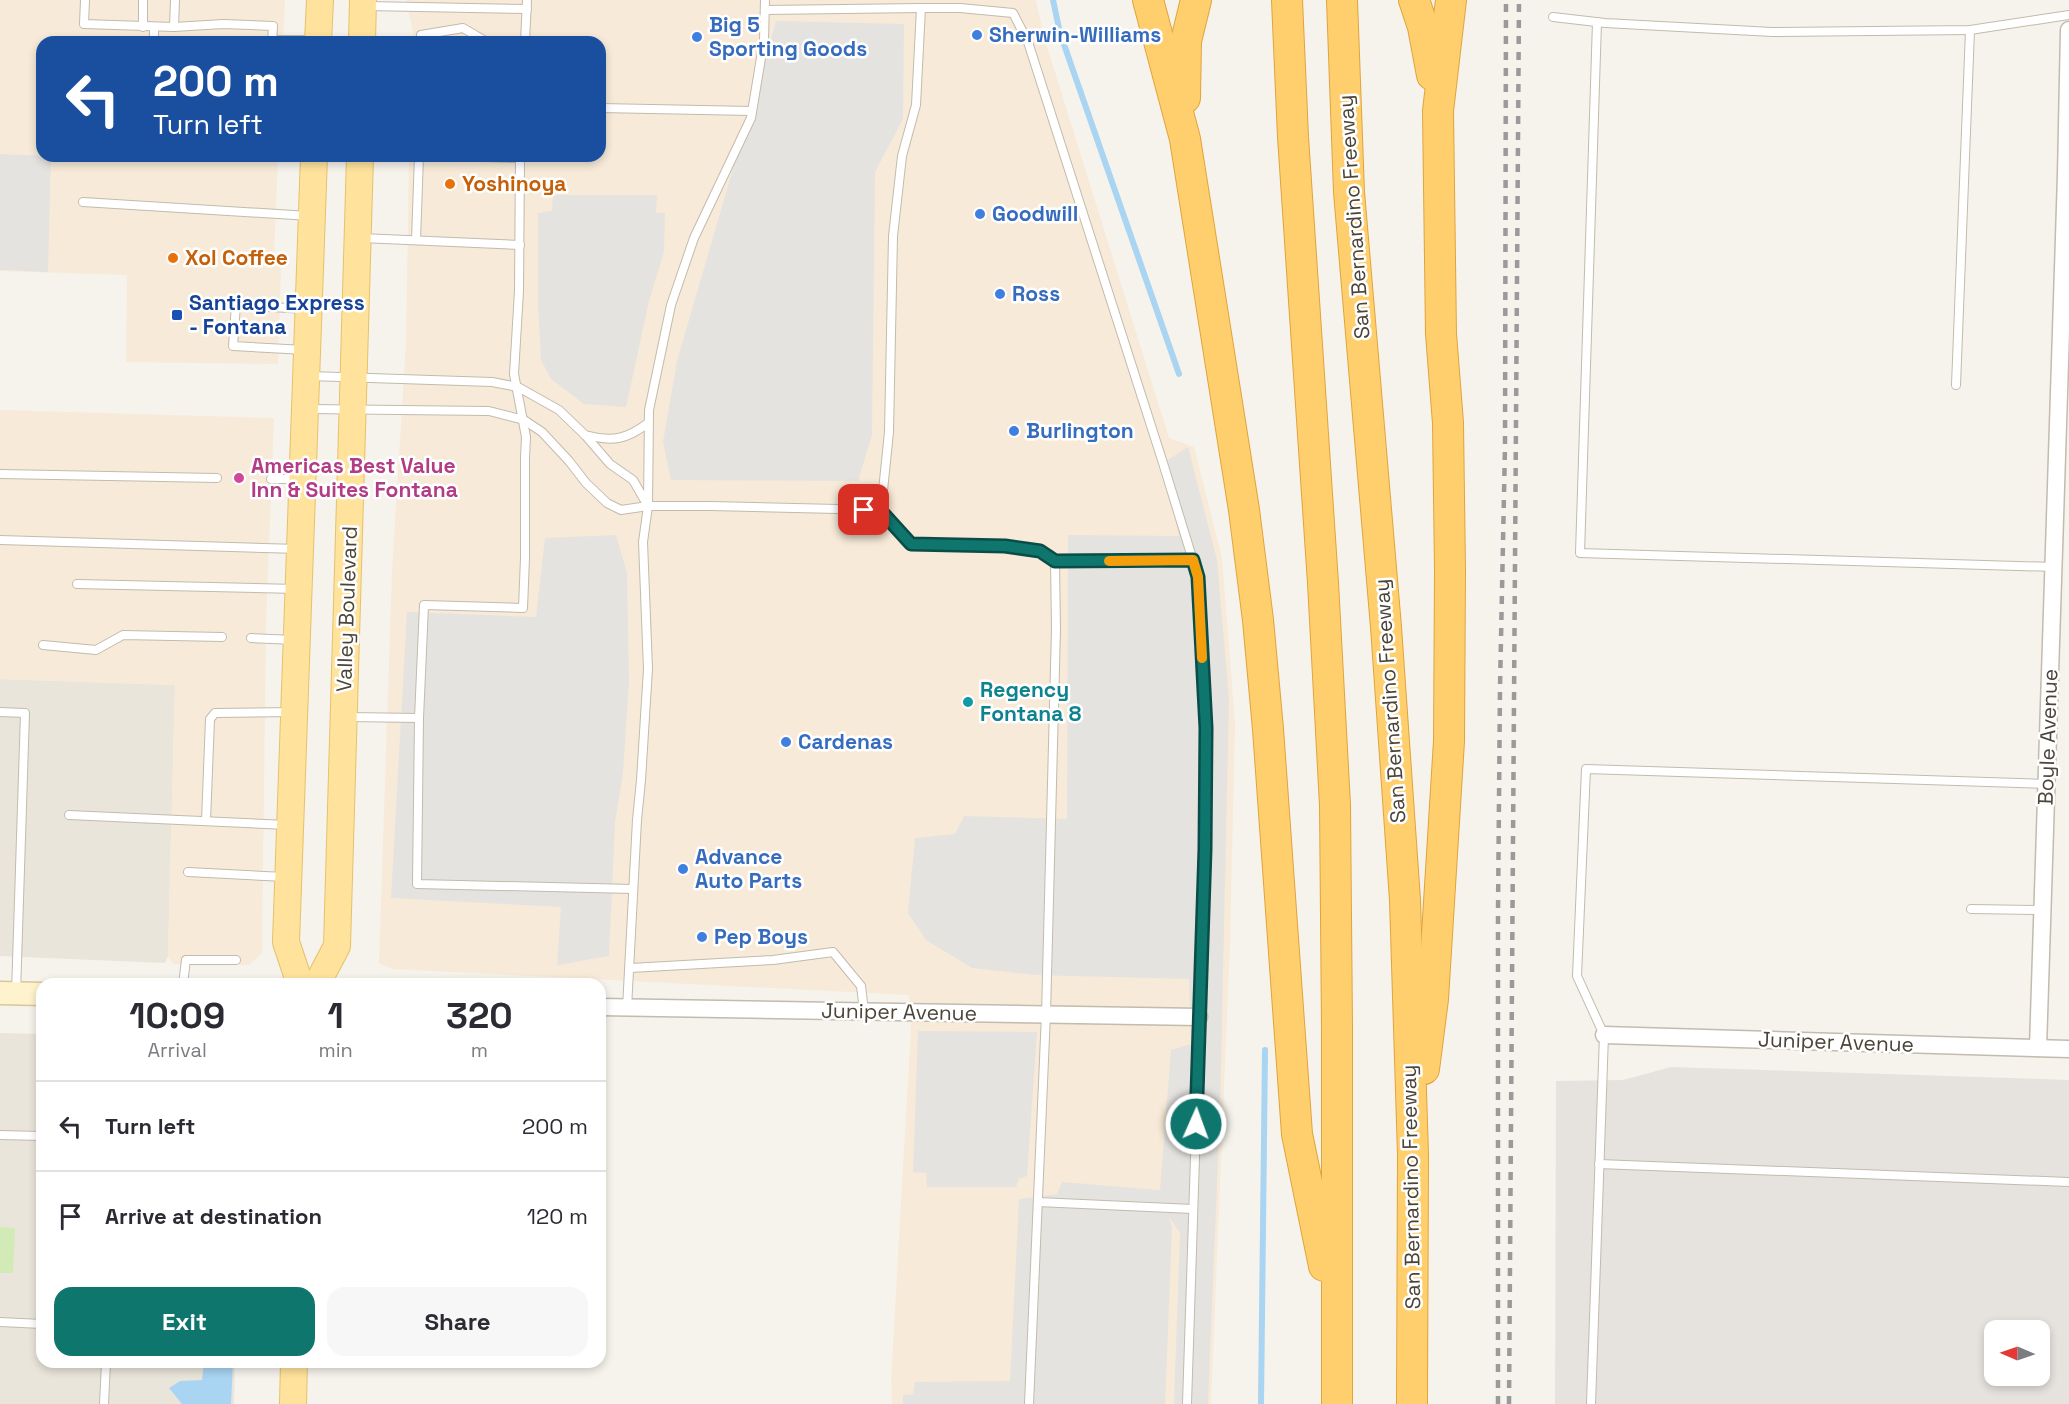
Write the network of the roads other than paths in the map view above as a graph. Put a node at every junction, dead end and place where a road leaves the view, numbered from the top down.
1 (85, 0) edge
2 (143, 0) edge
3 (175, 0) edge
4 (320, 0) edge
5 (765, 0) edge
6 (1148, 0) edge
7 (1196, 0) edge
8 (1287, 0) edge
9 (1342, 0) edge
10 (1451, 0) edge
11 (363, 3) edge
12 (527, 4) edge
13 (1417, 7) edge
14 (921, 8) junction
15 (765, 10) junction
16 (2069, 15) edge
17 (1553, 17) dead end
18 (1597, 22) junction
19 (143, 27) junction
20 (154, 27) junction
21 (174, 27) junction
22 (1970, 30) junction
23 (2069, 30) edge
24 (154, 36) edge
25 (272, 36) edge
26 (318, 36) edge
27 (362, 36) edge
28 (421, 36) edge
29 (477, 36) edge
30 (525, 36) edge
31 (606, 108) edge
32 (752, 111) junction
33 (1438, 111) junction
34 (1185, 139) junction
35 (314, 162) edge
36 (360, 162) edge
37 (419, 162) edge
38 (520, 162) edge
39 (83, 202) dead end
40 (311, 216) junction
41 (358, 238) junction
42 (416, 240) junction
43 (520, 244) junction
44 (308, 310) junction
45 (307, 350) junction
46 (306, 376) junction
47 (354, 377) junction
48 (1956, 385) dead end
49 (518, 387) junction
50 (305, 409) junction
51 (353, 410) junction
52 (524, 420) junction
53 (648, 423) junction
54 (585, 435) junction
55 (0, 474) edge
56 (217, 478) dead end
57 (272, 479) dead end
58 (302, 480) junction
59 (648, 506) junction
60 (880, 510) junction
61 (0, 540) edge
62 (299, 549) junction
63 (1193, 560) junction
64 (1055, 561) junction
65 (2054, 567) junction
66 (77, 584) dead end
67 (298, 589) junction
68 (222, 637) dead end
69 (251, 638) dead end
70 (296, 640) junction
71 (43, 645) dead end
72 (0, 712) edge
73 (293, 712) junction
74 (344, 717) junction
75 (419, 718) junction
76 (2047, 784) junction
77 (69, 815) dead end
78 (206, 821) junction
79 (290, 825) junction
80 (188, 872) dead end
81 (288, 877) junction
82 (633, 889) junction
83 (1971, 909) dead end
84 (2043, 910) junction
85 (236, 960) dead end
86 (630, 968) junction
87 (184, 978) edge
88 (298, 978) edge
89 (320, 978) edge
90 (36, 994) edge
91 (5, 996) edge
92 (606, 1007) edge
93 (627, 1008) junction
94 (864, 1011) junction
95 (1046, 1014) junction
96 (1199, 1017) junction
97 (1604, 1035) junction
98 (2038, 1048) junction
99 (2069, 1049) edge
100 (0, 1135) edge
101 (36, 1136) edge
102 (1413, 1155) junction
103 (1599, 1164) junction
104 (2069, 1182) edge
105 (1038, 1202) junction
106 (1193, 1209) junction
107 (0, 1322) edge
108 (36, 1324) edge
109 (1337, 1331) junction
110 (106, 1368) edge
111 (294, 1368) edge
112 (104, 1404) edge
113 (293, 1404) edge
114 (1029, 1404) edge
115 (1187, 1404) edge
116 (1337, 1404) edge
117 (1412, 1404) edge
118 (1591, 1404) edge

1 - 19 lane
2 - 19 lane
3 - 21 lane
4 - 26 main road
5 - 15 lane
6 - 34 highway
7 - 34 highway
8 - 109 highway
9 - 102 highway, San Bernardino Freeway
10 - 33 highway
11 - 12 lane
11 - 27 main road
12 - 30 lane
13 - 33 highway
14 - 15 lane
14 - 60 lane
14 - 63 lane
15 - 32 lane
16 - 22 lane
17 - 18 lane
18 - 22 lane
18 - 65 lane
19 - 20 lane
20 - 21 lane
20 - 24 lane
21 - 25 lane
22 - 48 lane
23 - 65 street, Boyle Avenue
28 - 29 lane
31 - 32 lane
32 - 53 lane
33 - 102 highway
34 - 109 highway
35 - 40 main road
36 - 41 main road, Valley Boulevard
37 - 42 lane
38 - 43 lane
39 - 40 lane
40 - 44 main road
41 - 42 lane
41 - 47 main road, Valley Boulevard
42 - 43 lane
43 - 49 lane
44 - 45 main road
44 - 45 lane
45 - 46 main road
46 - 47 lane
46 - 50 main road
47 - 49 lane
47 - 51 main road, Valley Boulevard
49 - 52 lane
49 - 54 lane
50 - 51 lane
50 - 58 main road
51 - 52 lane
51 - 74 main road, Valley Boulevard
52 - 59 lane
52 - 75 lane
53 - 54 lane
53 - 59 lane
54 - 59 lane
55 - 56 lane
57 - 58 lane
58 - 62 main road
59 - 60 lane
59 - 82 lane
60 - 64 lane
61 - 62 lane
62 - 67 main road
63 - 64 lane
63 - 96 lane
64 - 95 lane
65 - 76 street, Boyle Avenue
66 - 67 lane
67 - 70 main road
68 - 71 lane
69 - 70 lane
70 - 73 main road
72 - 91 lane
73 - 78 lane
73 - 79 main road
74 - 75 lane
74 - 89 main road, Valley Boulevard
75 - 82 lane
76 - 84 street, Boyle Avenue
76 - 97 lane
77 - 78 lane
78 - 79 lane
79 - 81 main road
80 - 81 lane
81 - 88 main road
82 - 86 lane
83 - 84 lane
84 - 98 street, Boyle Avenue
85 - 87 lane
86 - 93 lane
86 - 94 lane
90 - 91 street
92 - 93 street, Juniper Avenue
93 - 94 street, Juniper Avenue
94 - 95 street, Juniper Avenue
95 - 96 street, Juniper Avenue
95 - 105 lane
96 - 106 lane
97 - 98 street, Juniper Avenue
97 - 103 lane
98 - 99 street, Juniper Avenue
100 - 101 lane
102 - 117 highway, San Bernardino Freeway
103 - 104 lane
103 - 118 lane
105 - 106 lane
105 - 114 lane
106 - 115 lane
107 - 108 lane
109 - 116 highway
110 - 112 lane
111 - 113 main road

